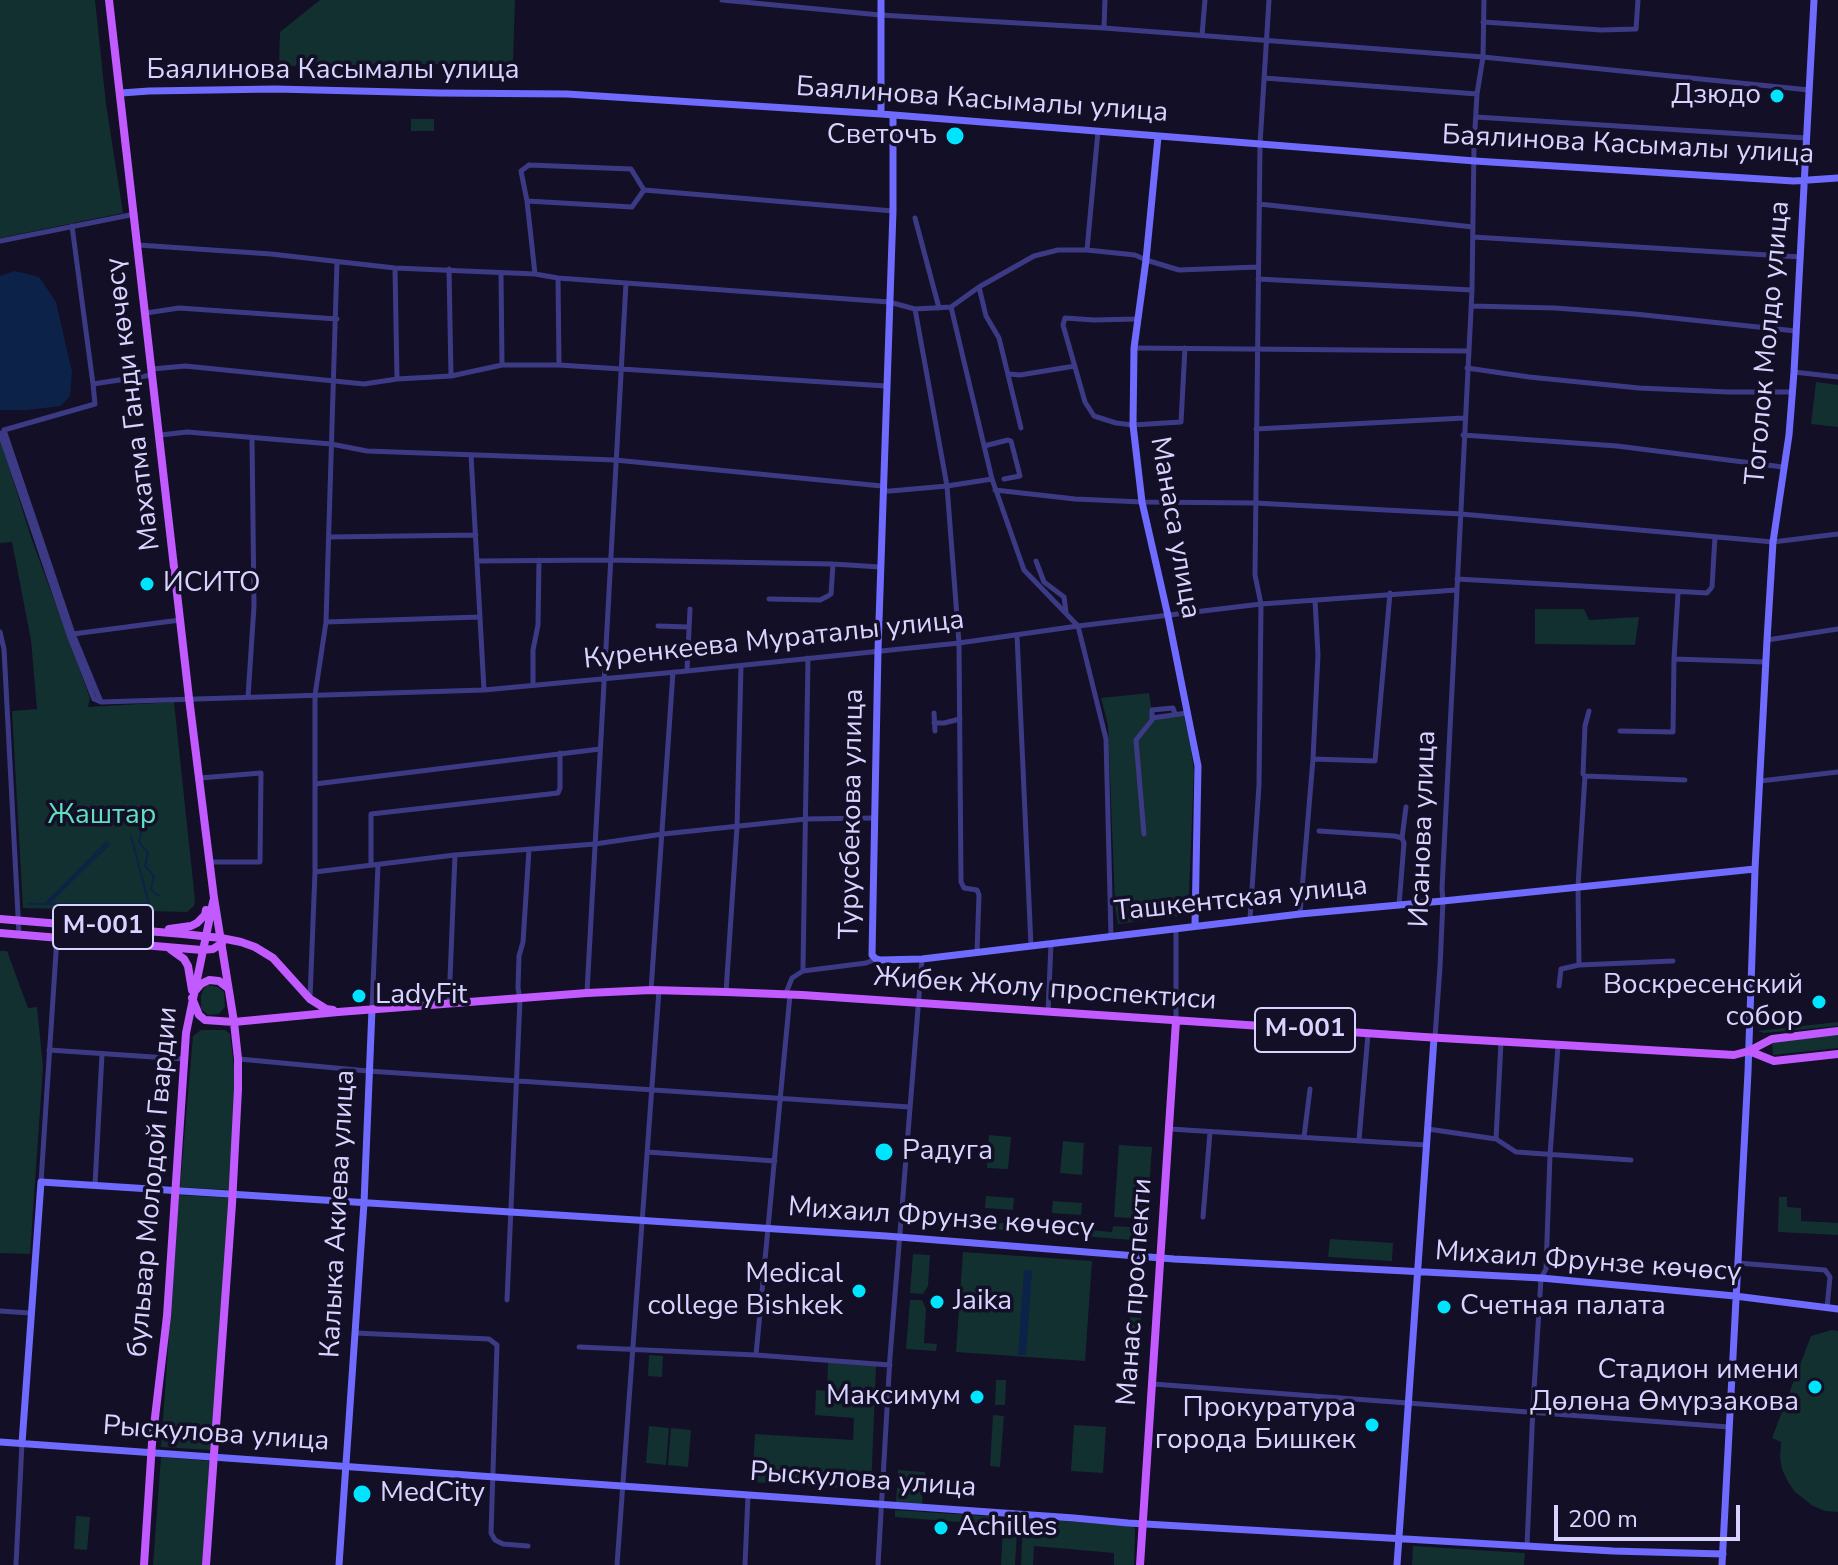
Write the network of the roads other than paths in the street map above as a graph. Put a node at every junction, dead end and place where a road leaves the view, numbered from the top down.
1 (109, 0) edge
2 (722, 0) edge
3 (881, 0) edge
4 (1105, 0) edge
5 (1205, 0) edge
6 (1269, 0) edge
7 (1483, 0) edge
8 (1638, 0) edge
9 (1814, 0) edge
10 (880, 15) junction
11 (1483, 22) junction
12 (1104, 28) junction
13 (1202, 35) junction
14 (1267, 40) junction
15 (1483, 57) junction
16 (1264, 78) junction
17 (1809, 90) junction
18 (121, 93) junction
19 (1477, 94) junction
20 (881, 114) junction
21 (893, 115) junction
22 (1476, 117) junction
23 (1098, 131) junction
24 (1158, 137) junction
25 (1807, 138) junction
26 (1260, 144) junction
27 (1475, 161) junction
28 (1838, 178) edge
29 (1804, 180) junction
30 (644, 190) junction
31 (527, 201) junction
32 (1259, 204) junction
33 (893, 211) junction
34 (135, 214) junction
35 (915, 218) dead end
36 (72, 226) junction
37 (1473, 227) junction
38 (1473, 237) junction
39 (0, 241) edge
40 (138, 245) junction
41 (1087, 250) junction
42 (1801, 257) junction
43 (1146, 260) junction
44 (337, 262) junction
45 (1258, 267) junction
46 (395, 268) junction
47 (449, 269) junction
48 (501, 273) junction
49 (535, 274) junction
50 (558, 278) junction
51 (1258, 279) junction
52 (626, 283) junction
53 (979, 287) junction
54 (1472, 290) junction
55 (889, 302) junction
56 (1471, 306) junction
57 (951, 307) junction
58 (939, 308) junction
59 (915, 309) junction
60 (146, 313) junction
61 (337, 319) junction
62 (1138, 319) junction
63 (1796, 331) junction
64 (1134, 348) junction
65 (1185, 348) junction
66 (1257, 349) junction
67 (1468, 351) junction
68 (502, 365) junction
69 (559, 365) junction
70 (1075, 366) junction
71 (1467, 368) junction
72 (620, 370) junction
73 (153, 372) junction
74 (1794, 372) junction
75 (1009, 374) junction
76 (451, 376) junction
77 (1838, 377) edge
78 (397, 379) junction
79 (335, 380) junction
80 (93, 384) junction
81 (886, 386) junction
82 (1792, 392) junction
83 (1464, 418) junction
84 (1133, 425) junction
85 (1021, 428) dead end
86 (1256, 429) junction
87 (1, 431) edge
88 (160, 435) junction
89 (1463, 435) junction
90 (252, 438) junction
91 (331, 444) junction
92 (984, 446) junction
93 (471, 455) junction
94 (615, 460) junction
95 (1783, 467) junction
96 (992, 479) junction
97 (1004, 479) dead end
98 (882, 486) junction
99 (947, 486) junction
100 (995, 490) junction
101 (1142, 502) junction
102 (1255, 503) junction
103 (1461, 514) junction
104 (1838, 534) edge
105 (476, 535) junction
106 (329, 537) junction
107 (1715, 537) junction
108 (1773, 542) junction
109 (539, 560) junction
110 (610, 560) junction
111 (477, 561) junction
112 (1036, 561) dead end
113 (833, 564) junction
114 (880, 567) junction
115 (1457, 579) junction
116 (1456, 590) junction
117 (1390, 593) junction
118 (1678, 593) junction
119 (769, 599) dead end
120 (1315, 599) junction
121 (1261, 604) junction
122 (690, 609) dead end
123 (1066, 613) junction
124 (1168, 616) junction
125 (480, 617) junction
126 (181, 619) junction
127 (326, 622) junction
128 (658, 626) dead end
129 (1078, 626) junction
130 (689, 627) junction
131 (1838, 629) edge
132 (0, 632) edge
133 (73, 634) junction
134 (1017, 635) junction
135 (1767, 640) junction
136 (959, 643) junction
137 (878, 650) junction
138 (808, 658) junction
139 (1674, 659) junction
140 (1766, 662) junction
141 (741, 666) junction
142 (687, 671) junction
143 (673, 672) junction
144 (603, 678) junction
145 (533, 685) junction
146 (484, 690) junction
147 (315, 695) junction
148 (248, 697) junction
149 (189, 698) junction
150 (101, 702) junction
151 (1589, 711) dead end
152 (934, 713) dead end
153 (1187, 713) junction
154 (960, 719) junction
155 (934, 723) junction
156 (935, 731) dead end
157 (1620, 731) dead end
158 (600, 749) junction
159 (560, 753) junction
160 (1313, 759) junction
161 (1838, 772) edge
162 (1585, 776) junction
163 (200, 778) junction
164 (1685, 780) dead end
165 (1760, 781) junction
166 (315, 784) junction
167 (1406, 807) dead end
168 (875, 818) junction
169 (806, 819) junction
170 (737, 827) junction
171 (1319, 831) dead end
172 (663, 834) junction
173 (1144, 834) dead end
174 (1402, 838) junction
175 (595, 844) junction
176 (529, 849) junction
177 (455, 855) junction
178 (209, 862) junction
179 (375, 865) junction
180 (1755, 869) junction
181 (315, 872) junction
182 (212, 881) junction
183 (1578, 886) junction
184 (214, 898) junction
185 (1443, 901) junction
186 (1399, 905) junction
187 (1300, 914) junction
188 (0, 919) edge
189 (1250, 919) junction
190 (20, 920) junction
191 (1195, 925) junction
192 (1176, 928) junction
193 (148, 931) junction
194 (0, 933) edge
195 (19, 934) junction
196 (205, 936) junction
197 (1111, 936) junction
198 (57, 937) junction
199 (222, 940) junction
200 (1051, 944) junction
201 (167, 947) junction
202 (1031, 947) junction
203 (202, 950) junction
204 (977, 953) junction
205 (876, 959) junction
206 (922, 959) junction
207 (1673, 961) dead end
208 (1579, 965) junction
209 (803, 971) junction
210 (1559, 986) dead end
211 (229, 989) junction
212 (655, 990) junction
213 (726, 992) junction
214 (587, 993) junction
215 (788, 994) junction
216 (192, 997) junction
217 (310, 999) junction
218 (520, 999) junction
219 (449, 1004) junction
220 (919, 1004) junction
221 (372, 1009) junction
222 (338, 1012) junction
223 (1048, 1013) junction
224 (1176, 1021) junction
225 (234, 1022) junction
226 (1838, 1031) edge
227 (1368, 1034) junction
228 (1434, 1038) junction
229 (1501, 1042) junction
230 (1558, 1045) junction
231 (49, 1050) junction
232 (1749, 1051) junction
233 (102, 1054) junction
234 (1838, 1054) edge
235 (183, 1059) junction
236 (238, 1059) junction
237 (368, 1071) junction
238 (515, 1080) junction
239 (652, 1088) junction
240 (1310, 1089) dead end
241 (781, 1098) junction
242 (910, 1107) junction
243 (1169, 1129) junction
244 (1428, 1129) junction
245 (1210, 1132) junction
246 (1304, 1137) junction
247 (1496, 1139) junction
248 (1359, 1141) junction
249 (1426, 1145) junction
250 (647, 1152) junction
251 (1550, 1155) junction
252 (1631, 1160) dead end
253 (775, 1161) junction
254 (41, 1182) junction
255 (95, 1185) junction
256 (175, 1191) junction
257 (233, 1194) junction
258 (364, 1203) junction
259 (509, 1212) junction
260 (1203, 1217) dead end
261 (642, 1221) junction
262 (768, 1229) junction
263 (899, 1237) junction
264 (1161, 1258) junction
265 (1737, 1263) junction
266 (1419, 1272) junction
267 (1541, 1278) junction
268 (1735, 1296) junction
269 (507, 1300) dead end
270 (1827, 1308) junction
271 (1838, 1309) edge
272 (0, 1311) edge
273 (30, 1313) junction
274 (355, 1333) junction
275 (579, 1347) dead end
276 (632, 1349) junction
277 (756, 1355) junction
278 (890, 1365) junction
279 (1153, 1384) junction
280 (1408, 1403) junction
281 (1533, 1412) junction
282 (1729, 1427) junction
283 (0, 1442) edge
284 (22, 1443) junction
285 (152, 1452) junction
286 (214, 1456) junction
287 (346, 1466) junction
288 (493, 1476) junction
289 (622, 1486) junction
290 (748, 1495) junction
291 (882, 1505) junction
292 (1143, 1523) junction
293 (1399, 1539) junction
294 (528, 1546) dead end
295 (1527, 1546) junction
296 (1723, 1554) junction
297 (16, 1565) edge
298 (144, 1565) edge
299 (206, 1565) edge
300 (339, 1565) edge
301 (617, 1565) edge
302 (745, 1565) edge
303 (878, 1565) edge
304 (1140, 1565) edge
305 (1397, 1565) edge
306 (1722, 1565) edge

1 - 18 main road, Махатма Ганди көчөсү
2 - 10 street
3 - 10 street
4 - 12 street
5 - 13 street
6 - 14 street
7 - 11 street, Исанова улица
8 - 11 street
9 - 17 street, Тоголок Молдо улица
10 - 12 street
10 - 20 street
11 - 15 street, Исанова улица
12 - 13 street
13 - 14 street
14 - 15 street
14 - 16 street
15 - 17 street
15 - 19 street, Исанова улица
16 - 19 street
16 - 26 street
17 - 25 street, Тоголок Молдо улица
18 - 20 street, Баялинова Касымалы улица
18 - 34 main road, Махатма Ганди көчөсү
19 - 22 street, Исанова улица
20 - 21 street, Баялинова Касымалы улица
21 - 23 street, Баялинова Касымалы улица
21 - 33 street
22 - 25 street
22 - 27 street, Исанова улица
23 - 24 street, Баялинова Касымалы улица
23 - 41 street
24 - 26 street, Баялинова Касымалы улица
24 - 43 street, Манаса улица
25 - 29 street, Тоголок Молдо улица
26 - 27 street, Баялинова Касымалы улица
26 - 32 street
27 - 29 street, Баялинова Касымалы улица
27 - 37 street, Исанова улица
28 - 29 street, Баялинова Касымалы улица
29 - 42 street, Тоголок Молдо улица
30 - 31 street
30 - 31 street
30 - 33 street
31 - 49 street
32 - 37 street
32 - 45 street
33 - 55 street
34 - 36 street
34 - 40 main road, Махатма Ганди көчөсү
35 - 58 street
36 - 39 street
36 - 80 street
37 - 38 street, Исанова улица
38 - 42 street
38 - 54 street, Исанова улица
40 - 44 street
40 - 60 main road, Махатма Ганди көчөсү
41 - 43 street
41 - 53 street
42 - 63 street, Тоголок Молдо улица
43 - 45 street
43 - 62 street, Манаса улица
44 - 46 street
44 - 61 street
45 - 51 street
46 - 47 street
46 - 78 street
47 - 48 street
47 - 76 street
48 - 49 street
48 - 68 street
49 - 50 street
50 - 52 street
50 - 69 street
51 - 54 street
51 - 66 street
52 - 55 street
52 - 72 street
53 - 57 street
53 - 75 street
54 - 56 street, Исанова улица
55 - 59 street
55 - 81 street, Турусбекова улица
56 - 63 street
56 - 67 street, Исанова улица
57 - 58 street
57 - 92 street
58 - 59 street
59 - 99 street
60 - 61 street
60 - 73 main road, Махатма Ганди көчөсү
61 - 79 street
62 - 64 street, Манаса улица
62 - 70 street
63 - 74 street, Тоголок Молдо улица
64 - 65 street
64 - 84 street, Манаса улица
65 - 66 street
65 - 84 street
66 - 67 street
66 - 86 street
67 - 71 street, Исанова улица
68 - 69 street
68 - 76 street
69 - 72 street
70 - 75 street
70 - 84 street
71 - 82 street
71 - 83 street, Исанова улица
72 - 81 street
72 - 94 street
73 - 79 street
73 - 80 street
73 - 88 main road, Махатма Ганди көчөсү
74 - 77 street
74 - 82 street, Тоголок Молдо улица
75 - 85 street
76 - 78 street
78 - 79 street
79 - 91 street
80 - 87 street
81 - 98 street, Турусбекова улица
82 - 95 street, Тоголок Молдо улица
83 - 86 street
83 - 89 street, Исанова улица
84 - 101 street, Манаса улица
86 - 102 street
87 - 133 street
87 - 150 street, Куренкеева Мураталы улица
88 - 90 street
88 - 126 main road, Махатма Ганди көчөсү
89 - 95 street
89 - 103 street, Исанова улица
90 - 91 street
90 - 148 street
91 - 93 street
91 - 106 street
92 - 96 street
92 - 97 street
93 - 94 street
93 - 105 street
94 - 98 street
94 - 110 street
95 - 108 street, Тоголок Молдо улица
96 - 99 street
96 - 100 street
98 - 99 street
98 - 114 street, Турусбекова улица
99 - 136 street
100 - 101 street
100 - 123 street
101 - 102 street
101 - 124 street, Манаса улица
102 - 103 street
102 - 121 street
103 - 107 street
103 - 115 street, Исанова улица
104 - 108 street
105 - 106 street
105 - 111 street
106 - 127 street
107 - 108 street
107 - 118 street
108 - 135 street, Тоголок Молдо улица
109 - 110 street
109 - 111 street
109 - 145 street
110 - 113 street
110 - 144 street
111 - 125 street
112 - 123 street
113 - 114 street
113 - 119 street
114 - 137 street, Турусбекова улица
115 - 116 street, Исанова улица
115 - 118 street
116 - 117 street, Куренкеева Мураталы улица
116 - 185 street, Исанова улица
117 - 120 street, Куренкеева Мураталы улица
117 - 160 street
118 - 139 street
120 - 121 street, Куренкеева Мураталы улица
120 - 160 street
121 - 124 street, Куренкеева Мураталы улица
121 - 189 street
122 - 130 street
123 - 129 street
124 - 129 street, Куренкеева Мураталы улица
124 - 153 street, Манаса улица
125 - 127 street
125 - 146 street
126 - 133 street
126 - 149 main road, Махатма Ганди көчөсү
127 - 147 street
128 - 130 street
129 - 134 street, Куренкеева Мураталы улица
129 - 197 street
130 - 142 street
131 - 135 street
132 - 190 street
133 - 150 street
134 - 136 street, Куренкеева Мураталы улица
134 - 202 street
135 - 140 street, Тоголок Молдо улица
136 - 137 street, Куренкеева Мураталы улица
136 - 154 street
137 - 138 street, Куренкеева Мураталы улица
137 - 168 street, Турусбекова улица
138 - 141 street, Куренкеева Мураталы улица
138 - 169 street
139 - 140 street
139 - 157 street
140 - 165 street, Тоголок Молдо улица
141 - 142 street, Куренкеева Мураталы улица
141 - 170 street
142 - 143 street, Куренкеева Мураталы улица
143 - 144 street, Куренкеева Мураталы улица
143 - 172 street
144 - 145 street, Куренкеева Мураталы улица
144 - 158 street
145 - 146 street, Куренкеева Мураталы улица
146 - 147 street, Куренкеева Мураталы улица
147 - 148 street, Куренкеева Мураталы улица
147 - 166 street
148 - 149 street, Куренкеева Мураталы улица
149 - 150 street, Куренкеева Мураталы улица
149 - 163 main road, Махатма Ганди көчөсү
151 - 162 street
152 - 155 street
153 - 173 street
153 - 191 street, Манаса улица
154 - 155 street
154 - 204 street
155 - 156 street
158 - 159 street
158 - 175 street
159 - 166 street
159 - 179 street, Калыка Акиева улица
160 - 187 street
161 - 165 street
162 - 164 street
162 - 183 street
163 - 178 main road, Махатма Ганди көчөсү
163 - 178 street
165 - 180 street, Тоголок Молдо улица
166 - 181 street
167 - 174 street
168 - 169 street
168 - 205 street, Турусбекова улица
169 - 170 street
169 - 209 street
170 - 172 street
170 - 213 street
171 - 174 street
172 - 175 street
172 - 212 street
174 - 186 street
175 - 176 street
175 - 214 street
176 - 177 street
176 - 218 street
177 - 179 street
177 - 219 street
178 - 182 main road, Махатма Ганди көчөсү
179 - 181 street
179 - 221 street, Калыка Акиева улица
180 - 183 street, Ташкентская улица
180 - 232 street, Тоголок Молдо улица
181 - 217 street
182 - 184 main road, Махатма Ганди көчөсү
182 - 193 main road
183 - 185 street, Ташкентская улица
183 - 208 street
184 - 196 main road, бульвар Молодой Гвардии
184 - 199 main road
185 - 186 street, Ташкентская улица
185 - 228 street, Исанова улица
186 - 187 street, Ташкентская улица
187 - 189 street, Ташкентская улица
188 - 190 main road, Жибек Жолу проспектиси / М-001
189 - 191 street, Ташкентская улица
190 - 193 main road, Жибек Жолу проспектиси / М-001
190 - 195 street
191 - 192 street, Ташкентская улица
192 - 197 street, Ташкентская улица
192 - 224 street
193 - 196 main road, Жибек Жолу проспектиси / М-001
194 - 195 main road, М-001
195 - 198 main road, М-001
196 - 199 main road, Жибек Жолу проспектиси / М-001
196 - 203 main road, бульвар Молодой Гвардии
197 - 200 street, Ташкентская улица
198 - 201 main road, М-001
198 - 231 street
199 - 203 main road, М-001
199 - 211 main road
199 - 217 main road, Жибек Жолу проспектиси / М-001
200 - 202 street, Ташкентская улица
200 - 223 street
201 - 203 main road, М-001
201 - 216 main road, М-001
202 - 204 street, Ташкентская улица
203 - 216 main road, бульвар Молодой Гвардии
204 - 206 street, Ташкентская улица
205 - 206 street, Турусбекова улица
205 - 209 street
206 - 220 street
207 - 208 street
208 - 210 street
209 - 215 street
211 - 216 main road
211 - 225 main road
212 - 213 main road, Жибек Жолу проспектиси / М-001
212 - 214 main road, Жибек Жолу проспектиси / М-001
212 - 239 street
213 - 215 main road, Жибек Жолу проспектиси / М-001
214 - 218 main road, Жибек Жолу проспектиси / М-001
215 - 220 main road, Жибек Жолу проспектиси / М-001
215 - 241 street
216 - 225 main road, Жибек Жолу проспектиси / М-001
216 - 235 main road, бульвар Молодой Гвардии
217 - 222 main road, Жибек Жолу проспектиси / М-001
218 - 219 main road, Жибек Жолу проспектиси / М-001
218 - 238 street
219 - 221 main road, Жибек Жолу проспектиси / М-001
220 - 223 main road, Жибек Жолу проспектиси / М-001
220 - 242 street
221 - 222 main road, Жибек Жолу проспектиси / М-001
221 - 237 street, Калыка Акиева улица
222 - 225 main road, Жибек Жолу проспектиси / М-001
223 - 224 main road, Жибек Жолу проспектиси / М-001
224 - 227 main road, Жибек Жолу проспектиси / М-001
224 - 243 main road, Манас проспекти
225 - 236 main road
226 - 232 main road, Жибек Жолу проспектиси / М-001
227 - 228 main road, Жибек Жолу проспектиси / М-001
227 - 248 street
228 - 229 main road, Жибек Жолу проспектиси / М-001
228 - 244 street, Исанова улица
229 - 230 main road, Жибек Жолу проспектиси / М-001
229 - 247 street
230 - 232 main road, Жибек Жолу проспектиси / М-001
230 - 251 street
231 - 233 street
231 - 254 street
232 - 234 main road, Жибек Жолу проспектиси / М-001
232 - 265 street, Тоголок Молдо улица
233 - 235 street
233 - 255 street
235 - 256 main road, бульвар Молодой Гвардии
236 - 237 street
236 - 257 main road
237 - 238 street
237 - 258 street, Калыка Акиева улица
238 - 239 street
238 - 259 street
239 - 241 street
239 - 250 street
240 - 246 street
241 - 242 street
241 - 253 street
242 - 263 street
243 - 245 street
243 - 264 main road, Манас проспекти
244 - 247 street
244 - 249 street, Исанова улица
245 - 246 street
245 - 260 street
246 - 248 street
247 - 251 street
248 - 249 street
249 - 266 street, Исанова улица
250 - 253 street
250 - 261 street
251 - 252 street
251 - 267 street
253 - 262 street
254 - 255 street, Михаил Фрунзе көчөсү
254 - 273 street
255 - 256 street, Михаил Фрунзе көчөсү
256 - 257 street, Михаил Фрунзе көчөсү
256 - 285 main road, бульвар Молодой Гвардии
257 - 258 street, Михаил Фрунзе көчөсү
257 - 286 main road
258 - 259 street, Михаил Фрунзе көчөсү
258 - 274 street, Калыка Акиева улица
259 - 261 street, Михаил Фрунзе көчөсү
259 - 269 street
261 - 262 street, Михаил Фрунзе көчөсү
261 - 276 street
262 - 263 street, Михаил Фрунзе көчөсү
262 - 277 street
263 - 264 street, Михаил Фрунзе көчөсү
263 - 278 street
264 - 266 street, Михаил Фрунзе көчөсү
264 - 279 main road, Манас проспекти
265 - 268 street, Тоголок Молдо улица
265 - 270 street
266 - 267 street, Михаил Фрунзе көчөсү
266 - 280 street, Исанова улица
267 - 268 street, Михаил Фрунзе көчөсү
267 - 281 street
268 - 270 street, Михаил Фрунзе көчөсү
268 - 282 street, Тоголок Молдо улица
270 - 271 street, Михаил Фрунзе көчөсү
272 - 273 street
273 - 284 street
274 - 287 street, Калыка Акиева улица
274 - 288 street
275 - 276 street
276 - 277 street
276 - 289 street
277 - 278 street
278 - 291 street
279 - 280 street
279 - 292 main road, Манас проспекти
280 - 281 street
280 - 293 street, Исанова улица
281 - 282 street
281 - 295 street
282 - 296 street, Тоголок Молдо улица
283 - 284 street, Рыскулова улица
284 - 285 street, Рыскулова улица
284 - 297 street
285 - 286 street, Рыскулова улица
285 - 298 main road, бульвар Молодой Гвардии
286 - 287 street, Рыскулова улица
286 - 299 main road
287 - 288 street, Рыскулова улица
287 - 300 street, Калыка Акиева улица
288 - 289 street, Рыскулова улица
288 - 294 street
289 - 290 street, Рыскулова улица
289 - 301 street
290 - 291 street, Рыскулова улица
290 - 302 street
291 - 292 street, Рыскулова улица
291 - 303 street
292 - 293 street, Рыскулова улица
292 - 304 main road, Манас проспекти
293 - 295 street, Рыскулова улица
293 - 305 street, Исанова улица
295 - 296 street, Рыскулова улица
296 - 306 street, Тоголок Молдо улица

